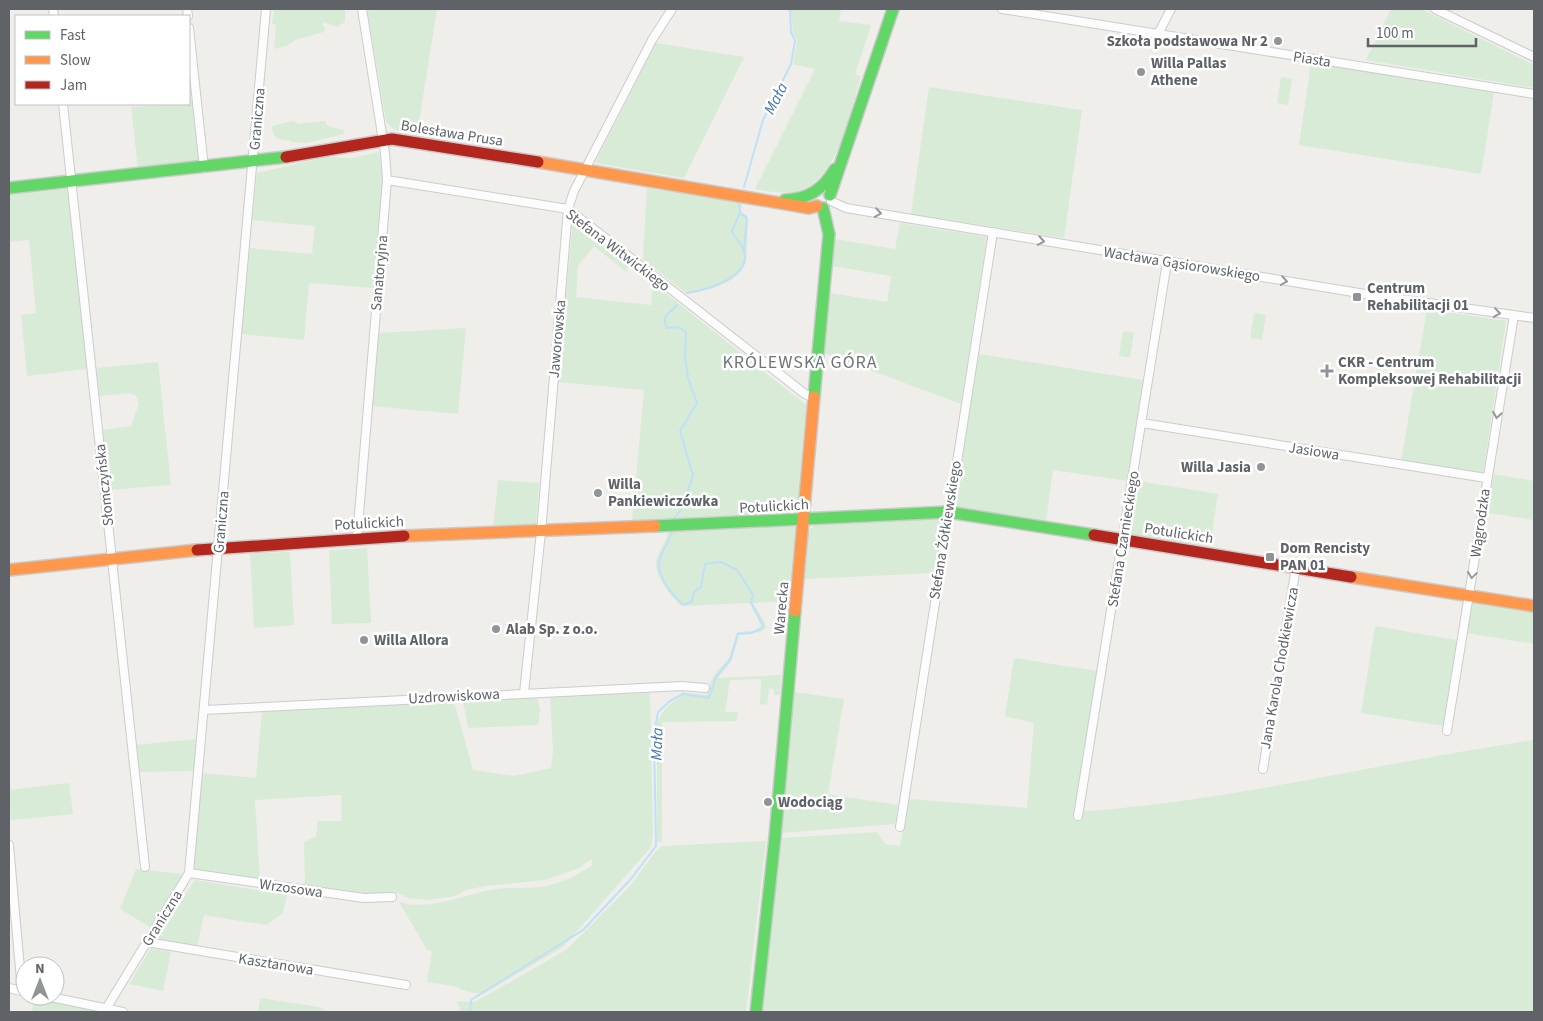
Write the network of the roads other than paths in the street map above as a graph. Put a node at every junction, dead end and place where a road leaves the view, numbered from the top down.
1 (266, 9) edge
2 (362, 9) edge
3 (672, 9) edge
4 (893, 9) edge
5 (1002, 9) edge
6 (1171, 9) edge
7 (1435, 9) edge
8 (1158, 34) junction
9 (190, 37) edge
10 (1534, 57) edge
11 (1534, 94) edge
12 (63, 105) edge
13 (383, 139) junction
14 (253, 162) junction
15 (204, 168) junction
16 (586, 170) junction
17 (387, 180) junction
18 (71, 182) junction
19 (9, 188) edge
20 (823, 199) junction
21 (568, 209) junction
22 (993, 232) junction
23 (1167, 262) junction
24 (1514, 315) junction
25 (1534, 318) edge
26 (814, 398) junction
27 (1142, 423) junction
28 (1486, 478) junction
29 (948, 512) junction
30 (804, 520) junction
31 (541, 532) junction
32 (357, 538) junction
33 (1122, 539) junction
34 (219, 548) junction
35 (112, 558) junction
36 (1296, 567) junction
37 (9, 570) edge
38 (1469, 595) junction
39 (1534, 606) edge
40 (705, 688) dead end
41 (524, 693) junction
42 (204, 710) junction
43 (1447, 731) dead end
44 (1262, 768) dead end
45 (1078, 816) dead end
46 (900, 828) dead end
47 (9, 845) edge
48 (145, 867) dead end
49 (189, 874) junction
50 (392, 897) dead end
51 (147, 942) junction
52 (20, 956) edge
53 (406, 985) dead end
54 (65, 1001) edge
55 (105, 1011) edge
56 (122, 1012) edge
57 (756, 1012) edge

1 - 14 street, Graniczna
2 - 13 street, Sanatoryjna
3 - 16 street, Jaworowska
4 - 20 street
5 - 8 street, Piasta
6 - 8 street
7 - 10 street
8 - 11 street, Piasta
9 - 15 street
12 - 18 street, Słomczyńska
13 - 14 street, Bolesława Prusa
13 - 16 street, Bolesława Prusa
13 - 17 street, Sanatoryjna
14 - 15 street, Bolesława Prusa
14 - 34 street, Graniczna
15 - 18 street, Bolesława Prusa
16 - 20 street, Bolesława Prusa
16 - 21 street, Jaworowska
17 - 21 street, Stefana Witwickiego
17 - 32 street, Sanatoryjna
18 - 19 street, Bolesława Prusa
18 - 35 street, Słomczyńska
20 -> 22 street, Wacława Gąsiorowskiego
20 - 26 street, Warecka
21 - 26 street, Stefana Witwickiego
21 - 31 street, Jaworowska
22 -> 23 street, Wacława Gąsiorowskiego
22 - 29 street, Stefana Żółkiewskiego
23 -> 24 street, Wacława Gąsiorowskiego
23 - 27 street, Stefana Czarnieckiego
24 - 25 street, Wacława Gąsiorowskiego
24 -> 28 street, Wągrodzka
26 - 30 street, Warecka
27 - 28 street, Jasiowa
27 - 33 street, Stefana Czarnieckiego
28 -> 38 street, Wągrodzka
29 - 30 street, Potulickich
29 - 33 street, Potulickich
29 - 46 street, Stefana Żółkiewskiego
30 - 31 street, Potulickich
30 - 57 street, Warecka
31 - 32 street, Potulickich
31 - 41 street, Jaworowska
32 - 34 street, Potulickich
33 - 36 street, Potulickich
33 - 45 street, Stefana Czarnieckiego
34 - 35 street, Potulickich
34 - 42 street, Graniczna
35 - 37 street, Potulickich
35 - 48 street, Słomczyńska
36 - 38 street, Potulickich
36 - 44 street, Jana Karola Chodkiewicza
38 - 39 street, Potulickich
38 - 43 street, Wągrodzka
40 - 41 street, Uzdrowiskowa
41 - 42 street, Uzdrowiskowa
42 - 49 street, Graniczna
47 - 52 street
49 - 50 street, Wrzosowa
49 - 51 street, Graniczna
51 - 53 street, Kasztanowa
51 - 55 street, Graniczna
54 - 55 street
55 - 56 street

